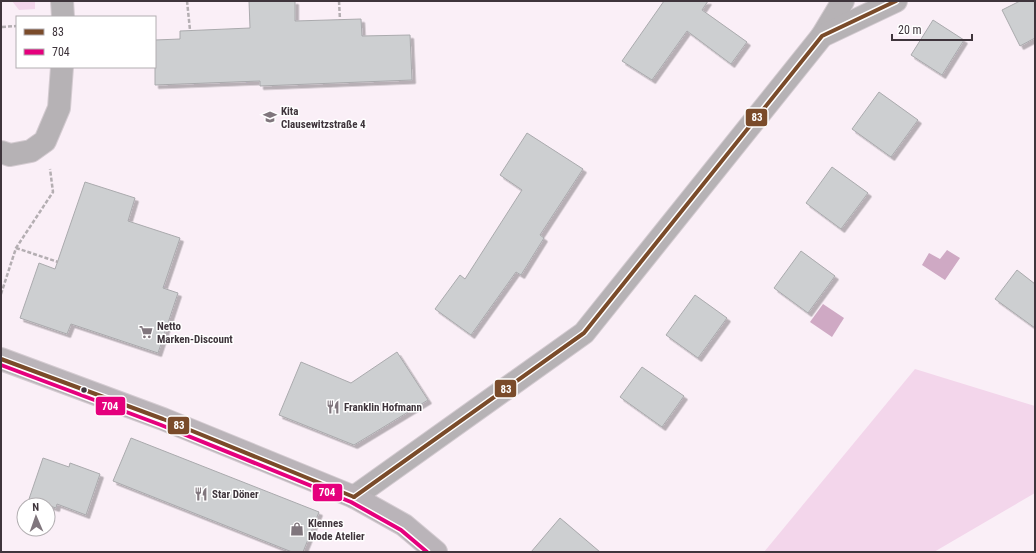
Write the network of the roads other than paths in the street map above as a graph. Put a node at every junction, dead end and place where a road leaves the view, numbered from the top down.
1 (62, 1) edge
2 (843, 1) edge
3 (896, 1) edge
4 (62, 16) edge
5 (822, 36) junction
6 (62, 68) edge
7 (1, 152) edge
8 (1, 359) edge
9 (354, 497) junction
10 (436, 552) edge

1 - 4 street
2 - 5 street
3 - 5 street
5 - 9 street
6 - 7 street
8 - 9 main road
9 - 10 main road

